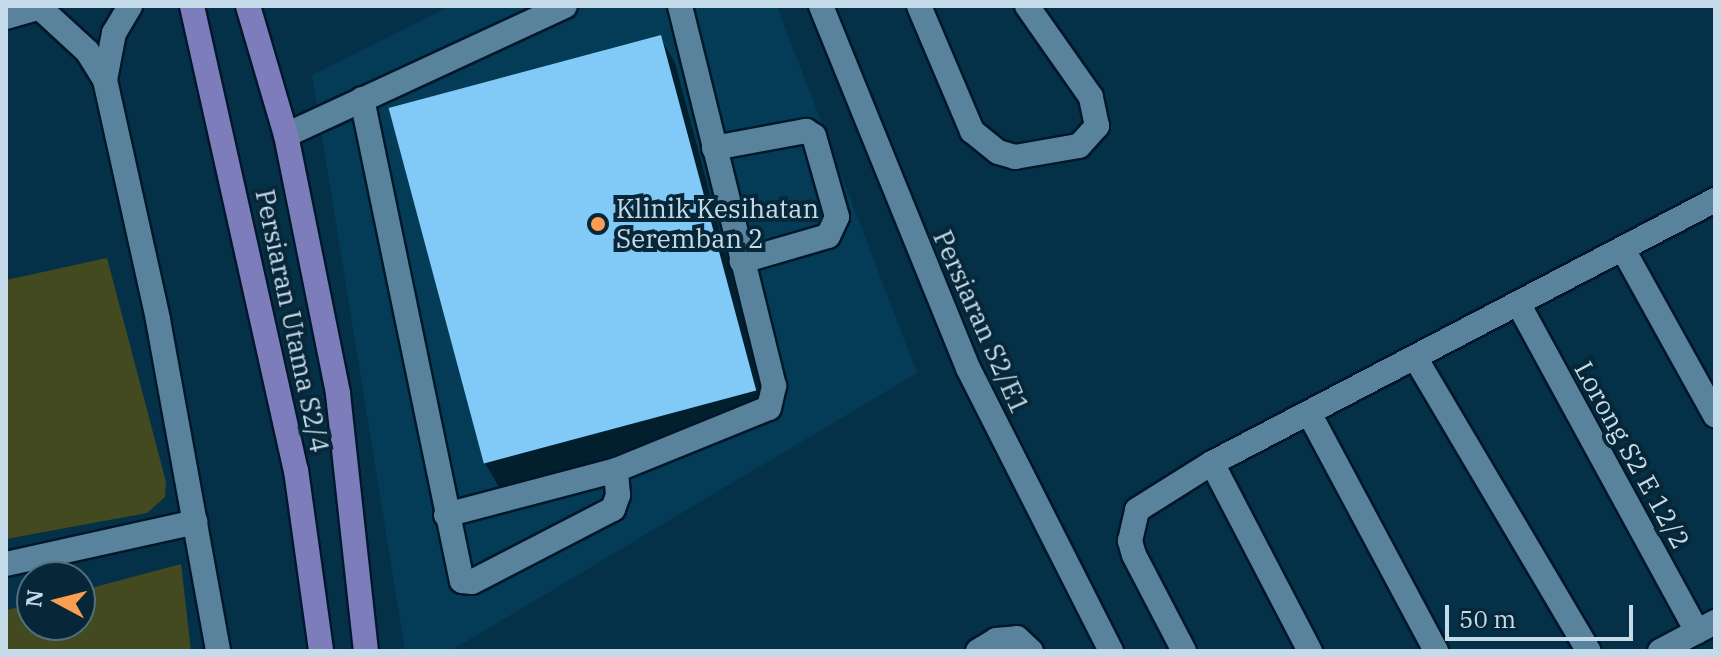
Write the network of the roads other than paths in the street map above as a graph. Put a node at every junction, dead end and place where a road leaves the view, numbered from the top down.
1 (130, 6) edge
2 (192, 6) edge
3 (248, 6) edge
4 (565, 6) edge
5 (680, 6) edge
6 (821, 6) edge
7 (919, 6) edge
8 (1027, 6) edge
9 (41, 7) edge
10 (6, 17) edge
11 (105, 80) junction
12 (362, 99) junction
13 (286, 135) junction
14 (714, 148) junction
15 (1715, 200) edge
16 (1624, 251) junction
17 (742, 261) junction
18 (1519, 305) junction
19 (1416, 359) junction
20 (1309, 413) junction
21 (1715, 415) edge
22 (1212, 463) junction
23 (616, 470) junction
24 (446, 515) junction
25 (195, 522) junction
26 (6, 564) edge
27 (1706, 627) edge
28 (218, 651) edge
29 (321, 651) edge
30 (366, 651) edge
31 (978, 651) edge
32 (1031, 651) edge
33 (1111, 651) edge
34 (1184, 651) edge
35 (1310, 651) edge
36 (1436, 651) edge
37 (1589, 651) edge
38 (1660, 651) edge

1 - 11 street
2 - 29 main road, Persiaran Utama S2/4
3 - 13 main road, Persiaran Utama S2/4
4 - 12 street
5 - 14 street
6 - 33 street, Persiaran S2/E1
7 - 8 street
9 - 10 street
9 - 11 street
11 - 25 street
12 - 13 street
12 - 24 street
13 - 30 main road, Persiaran Utama S2/4
14 - 17 street
14 - 17 street
15 - 16 street
16 - 18 street
16 - 21 street
17 - 23 street
18 - 19 street
18 - 27 street, Lorong S2 E 12/2
19 - 20 street
19 - 37 street
20 - 22 street
20 - 36 street
22 - 34 street
22 - 35 street
23 - 24 street
23 - 24 street
25 - 26 street
25 - 28 street
27 - 38 street
31 - 32 street

